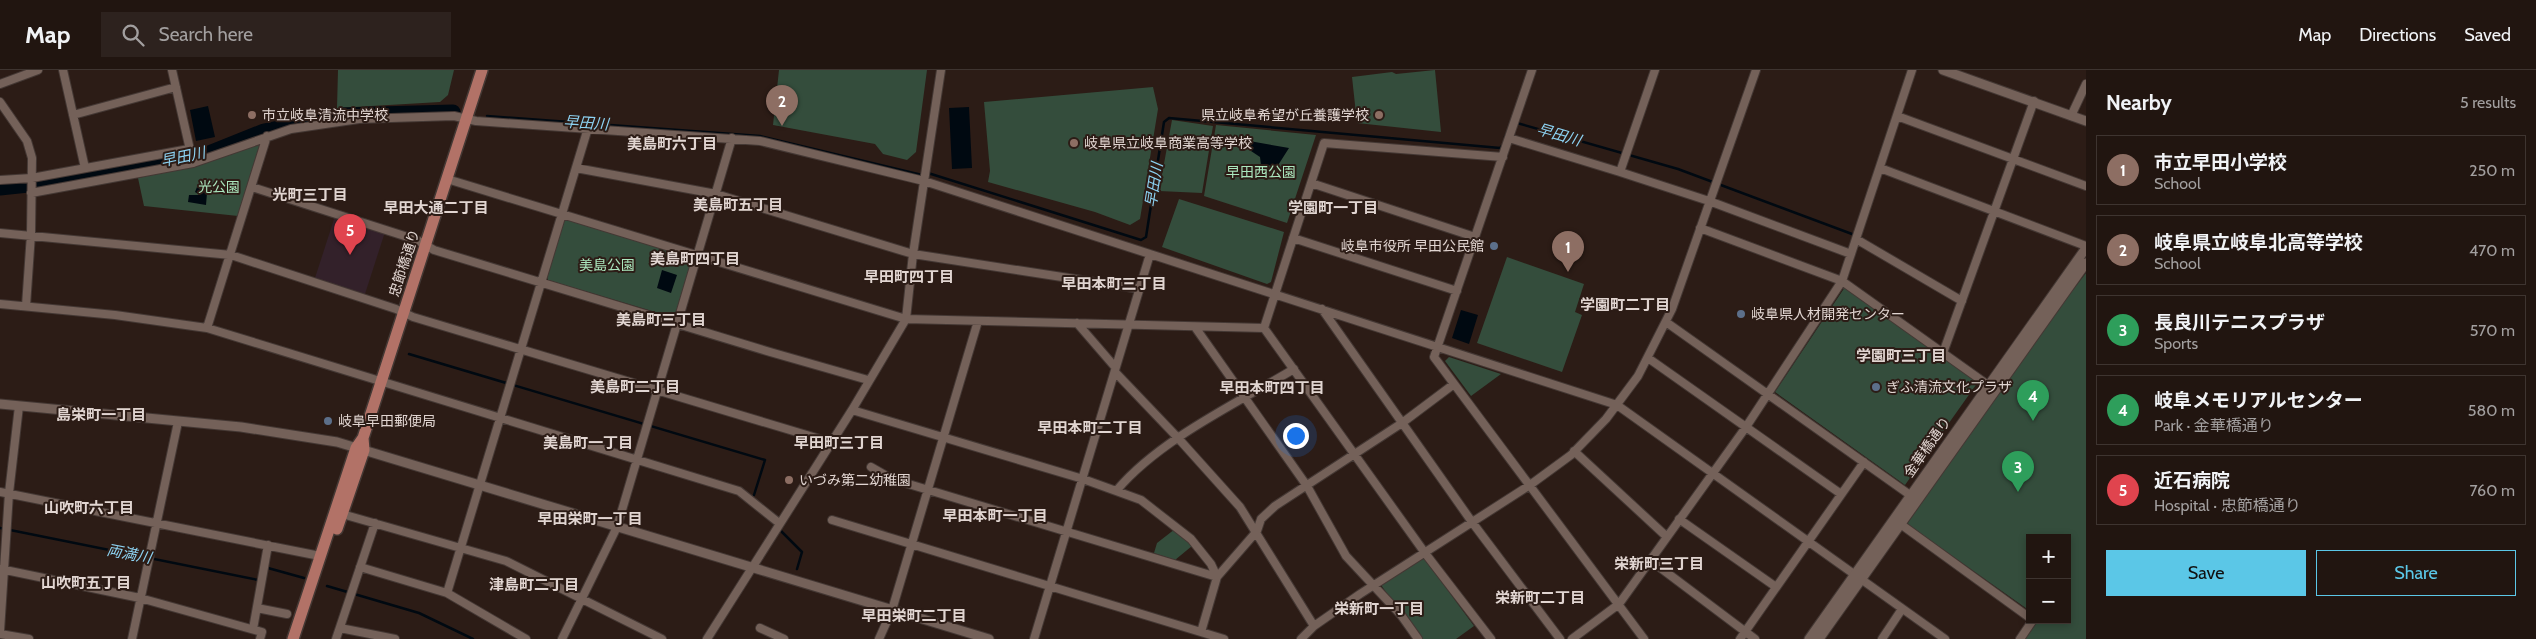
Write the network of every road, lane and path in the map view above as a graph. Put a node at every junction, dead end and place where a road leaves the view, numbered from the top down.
1 (38, 70) edge
2 (63, 70) edge
3 (172, 70) edge
4 (482, 70) edge
5 (941, 70) edge
6 (1532, 70) edge
7 (1655, 70) edge
8 (1756, 70) edge
9 (1912, 70) edge
10 (1943, 70) edge
11 (0, 84) edge
12 (2086, 84) edge
13 (176, 87) junction
14 (2034, 101) junction
15 (0, 102) edge
16 (73, 115) junction
17 (1897, 116) junction
18 (2071, 116) junction
19 (466, 118) junction
20 (2086, 122) edge
21 (588, 128) junction
22 (267, 136) junction
23 (732, 138) junction
24 (1509, 138) junction
25 (189, 150) junction
26 (1503, 156) junction
27 (2014, 159) junction
28 (193, 161) junction
29 (85, 168) junction
30 (576, 168) junction
31 (1880, 168) junction
32 (1620, 172) junction
33 (924, 176) junction
34 (32, 179) junction
35 (447, 179) junction
36 (0, 180) edge
37 (1311, 182) junction
38 (2086, 186) edge
39 (252, 187) junction
40 (31, 191) junction
41 (716, 194) junction
42 (1709, 201) junction
43 (1996, 210) junction
44 (562, 214) junction
45 (1700, 228) junction
46 (0, 233) edge
47 (31, 234) junction
48 (1475, 237) junction
49 (1293, 238) junction
50 (1856, 239) junction
51 (425, 246) junction
52 (2086, 247) edge
53 (698, 254) junction
54 (913, 254) junction
55 (1150, 254) junction
56 (1851, 254) junction
57 (231, 255) junction
58 (2086, 264) edge
59 (1842, 281) junction
60 (541, 282) junction
61 (1140, 289) junction
62 (1457, 291) junction
63 (1275, 294) junction
64 (1962, 301) junction
65 (0, 304) edge
66 (26, 306) junction
67 (1322, 309) junction
68 (404, 313) junction
69 (906, 319) junction
70 (978, 321) junction
71 (1666, 322) junction
72 (679, 324) junction
73 (1077, 324) junction
74 (1129, 325) junction
75 (1195, 327) junction
76 (207, 328) junction
77 (1264, 328) junction
78 (1437, 348) junction
79 (521, 350) junction
80 (1943, 353) junction
81 (1648, 358) junction
82 (1294, 369) junction
83 (1115, 370) junction
84 (868, 380) junction
85 (381, 382) junction
86 (1454, 384) junction
87 (1988, 385) junction
88 (657, 391) junction
89 (1768, 394) junction
90 (1244, 398) junction
91 (0, 404) edge
92 (1617, 405) junction
93 (18, 406) junction
94 (852, 410) junction
95 (501, 418) junction
96 (178, 422) junction
97 (1402, 424) junction
98 (1746, 427) junction
99 (943, 438) junction
100 (1178, 438) junction
101 (830, 442) junction
102 (360, 449) junction
103 (1574, 451) junction
104 (1355, 455) junction
105 (637, 459) junction
106 (1864, 462) junction
107 (871, 467) dead end
108 (1712, 473) junction
109 (1083, 479) junction
110 (1530, 485) junction
111 (481, 486) junction
112 (1307, 486) junction
113 (926, 490) junction
114 (1117, 490) junction
115 (0, 492) edge
116 (9, 493) junction
117 (1841, 494) junction
118 (1910, 495) junction
119 (342, 514) junction
120 (1679, 519) junction
121 (832, 520) dead end
122 (155, 522) junction
123 (1472, 522) junction
124 (779, 523) junction
125 (375, 524) junction
126 (1899, 524) junction
127 (617, 527) junction
128 (1257, 530) junction
129 (1067, 532) junction
130 (1667, 537) junction
131 (1808, 541) junction
132 (268, 545) junction
133 (911, 546) junction
134 (461, 550) junction
135 (1425, 553) junction
136 (320, 556) junction
137 (1650, 560) junction
138 (360, 567) junction
139 (752, 568) junction
140 (2, 570) edge
141 (1858, 576) junction
142 (1217, 577) junction
143 (1374, 585) junction
144 (1050, 587) junction
145 (1776, 587) junction
146 (447, 593) junction
147 (140, 598) junction
148 (582, 598) junction
149 (1619, 604) junction
150 (257, 608) junction
151 (1902, 609) junction
152 (892, 610) junction
153 (287, 614) dead end
154 (2026, 615) edge
155 (2030, 624) edge
156 (1314, 626) junction
157 (340, 628) junction
158 (760, 628) dead end
159 (253, 629) junction
160 (0, 632) edge
161 (1201, 632) junction
162 (1745, 632) junction
163 (517, 637) edge
164 (29, 639) edge
165 (132, 639) edge
166 (260, 639) edge
167 (293, 639) edge
168 (300, 639) edge
169 (336, 639) edge
170 (395, 639) edge
171 (526, 639) edge
172 (562, 639) edge
173 (662, 639) edge
174 (708, 639) edge
175 (784, 639) edge
176 (879, 639) edge
177 (989, 639) edge
178 (1034, 639) edge
179 (1224, 639) edge
180 (1300, 639) edge
181 (1418, 639) edge
182 (1491, 639) edge
183 (1560, 639) edge
184 (1572, 639) edge
185 (1644, 639) edge
186 (1740, 639) edge
187 (1756, 639) edge
188 (1809, 639) edge
189 (1818, 639) edge
190 (1882, 639) edge
191 (1945, 639) edge
192 (2020, 639) edge

1 - 11 street
2 - 16 street
3 - 13 street
4 - 19 main road, 忠節橋通り
5 - 33 street
6 - 24 street
7 - 32 street
8 - 42 street
9 - 17 street
10 - 14 street
12 - 18 street
13 - 16 street
13 - 25 street
14 - 18 street
14 - 27 street
15 - 34 street
16 - 29 street
17 - 27 street
17 - 31 street
18 - 20 street
19 - 21 street
19 - 22 street
19 - 35 main road, 忠節橋通り
21 - 23 street
21 - 30 street
22 - 28 street
22 - 39 street
23 - 33 street
23 - 41 street
24 - 26 street
24 - 32 street
25 - 28 street
25 - 29 street
26 - 37 street
26 - 48 street
27 - 38 street
27 - 43 street
28 - 40 street
29 - 34 street
30 - 41 street
30 - 44 street
31 - 43 street
31 - 50 street
32 - 42 street
33 - 54 street
33 - 55 street
34 - 36 street
34 - 40 street
35 - 44 street
35 - 51 main road, 忠節橋通り
37 - 48 street
37 - 49 street
39 - 51 street
39 - 57 street
40 - 47 street
41 - 53 street
41 - 54 street
42 - 45 street
42 - 56 street
43 - 52 street
43 - 64 street
44 - 53 street
44 - 60 street
45 - 59 street
45 - 71 street
46 - 47 street
47 - 57 street
47 - 66 street
48 - 62 street
49 - 62 street
49 - 63 street
50 - 56 street
50 - 64 street
51 - 60 street
51 - 68 main road, 忠節橋通り
52 - 87 street, 金華橋通り
53 - 69 street
53 - 72 street
54 - 61 street
54 - 69 street
55 - 61 street
55 - 63 street
56 - 59 street
57 - 68 street
57 - 76 street
58 - 126 street, 金華橋通り
59 - 80 street
59 - 89 street
60 - 72 street
60 - 79 street
61 - 74 street
62 - 78 street
63 - 67 street
63 - 77 street
64 - 80 street
65 - 66 street
66 - 76 street
67 - 78 street
67 - 97 street
68 - 79 street
68 - 85 main road, 忠節橋通り
69 - 70 street
69 - 84 street
70 - 73 street
70 - 99 street
71 - 81 street
71 - 89 street
72 - 84 street
72 - 88 street
73 - 74 street
73 - 83 street
74 - 75 street
74 - 83 street
75 - 77 street
75 - 90 street
76 - 85 street
77 - 82 street
78 - 86 street
78 - 92 street
79 - 88 street
79 - 95 street
80 - 87 street
81 - 92 street
81 - 98 street
82 - 90 street
82 - 104 street
83 - 100 street
83 - 109 street
84 - 94 street
85 - 95 street
85 - 102 main road, 忠節橋通り
86 - 97 street
86 - 110 street
87 - 118 street, 金華橋通り
88 - 101 street
88 - 105 street
89 - 98 street
89 - 106 street
90 - 100 street
90 - 112 street
91 - 93 street
92 - 103 street
92 - 108 street
93 - 96 street
93 - 116 street
94 - 99 street
94 - 101 street
95 - 105 street
95 - 111 street
96 - 102 street
96 - 122 street
97 - 104 street
97 - 123 street
98 - 108 street
98 - 117 street
99 - 109 street
99 - 113 street
100 - 114 street
100 - 128 street
101 - 124 street
102 - 111 street
102 - 119 main road, 忠節橋通り
102 - 136 main road, 忠節橋通り
103 - 110 street
103 - 130 street
104 - 112 street
104 - 135 street
105 - 124 street
105 - 127 street
106 - 117 street
106 - 118 street
107 - 113 street
108 - 120 street
108 - 131 street
109 - 114 street
109 - 129 street
110 - 123 street
110 - 149 street
111 - 127 street
111 - 134 street
112 - 128 street
112 - 143 street
113 - 129 street
113 - 133 street
114 - 142 street
115 - 116 street
116 - 122 street
116 - 140 street
117 - 131 street
118 - 141 street, 金華橋通り
119 - 125 street
119 - 168 main road, 忠節橋通り
120 - 130 street
120 - 145 street
121 - 133 street
122 - 132 street
122 - 147 street
123 - 135 street
123 - 183 street
124 - 139 street
125 - 134 street
125 - 138 street
126 - 141 street, 金華橋通り
126 - 154 street
127 - 139 street
127 - 148 street
128 - 142 street
128 - 156 street
129 - 142 street
129 - 144 street
130 - 137 street
131 - 141 street
131 - 145 street
132 - 136 street
132 - 150 street
133 - 144 street
133 - 152 street
134 - 146 street
134 - 148 street
135 - 143 street
135 - 182 street
136 - 167 main road, 忠節橋通り
137 - 149 street
137 - 162 street
138 - 146 street
138 - 157 street
139 - 152 street
139 - 174 street
140 - 147 street
140 - 160 street
141 - 151 street
141 - 188 street, 金華橋通り
141 - 189 street, 金華橋通り
142 - 161 street
143 - 156 street
143 - 181 street
144 - 161 street
144 - 178 street
145 - 162 street
146 - 163 street
147 - 159 street
147 - 165 street
148 - 172 street
148 - 173 street
149 - 184 street
149 - 185 street
150 - 153 street
150 - 159 street
151 - 190 street
151 - 191 street
152 - 176 street
152 - 177 street
155 - 192 street
156 - 180 street
157 - 169 street
157 - 170 street
158 - 175 street
159 - 166 street
160 - 164 street
161 - 179 street
162 - 186 street
162 - 187 street
163 - 171 street

